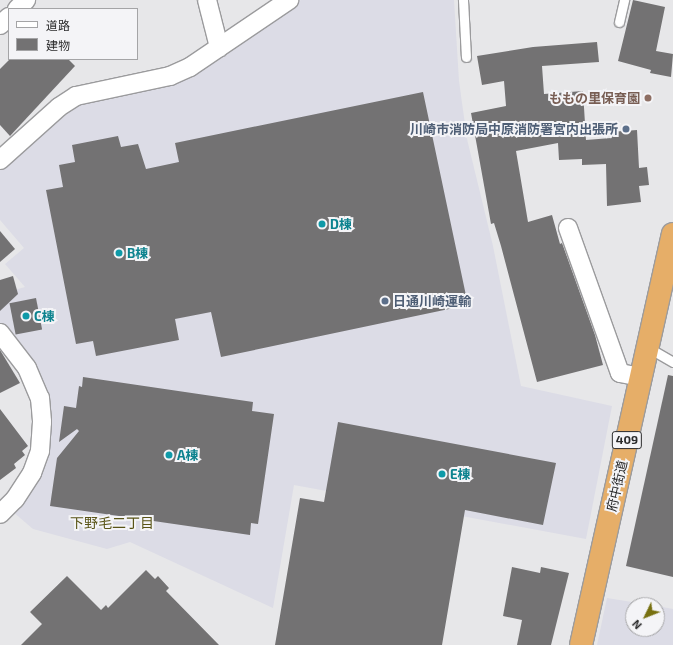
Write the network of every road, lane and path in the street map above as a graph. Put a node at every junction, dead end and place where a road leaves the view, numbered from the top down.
1 (26, 0) edge
2 (207, 0) edge
3 (289, 0) edge
4 (463, 0) edge
5 (624, 0) edge
6 (17, 8) edge
7 (8, 17) edge
8 (619, 22) dead end
9 (0, 26) edge
10 (219, 47) junction
11 (466, 57) dead end
12 (0, 160) edge
13 (568, 228) dead end
14 (673, 234) edge
15 (0, 332) edge
16 (648, 347) junction
17 (673, 362) edge
18 (641, 377) junction
19 (0, 514) edge
20 (581, 645) edge

1 - 6 street
2 - 10 street
3 - 10 street
4 - 11 lane
5 - 8 lane
7 - 9 street
10 - 12 street
13 - 18 street
14 - 16 highway, 府中街道 / 409
15 - 19 street
16 - 17 lane
16 - 18 highway, 府中街道 / 409
18 - 20 highway, 府中街道 / 409

